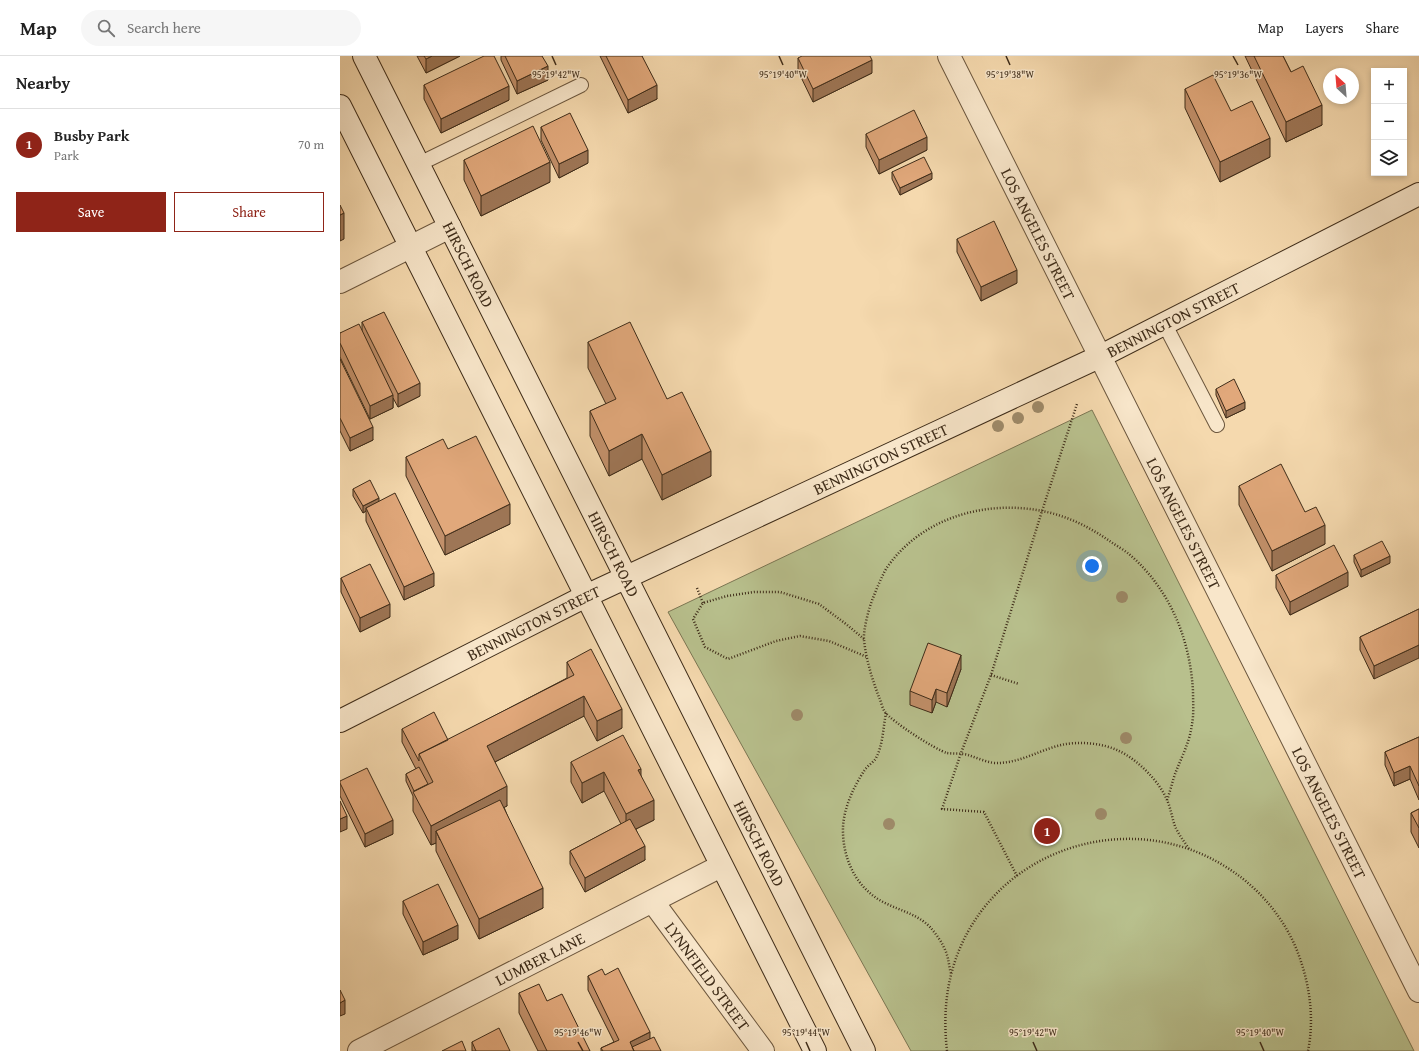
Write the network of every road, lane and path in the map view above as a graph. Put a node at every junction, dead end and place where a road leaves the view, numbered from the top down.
1 (364, 56) edge
2 (949, 56) edge
3 (581, 85) dead end
4 (340, 106) edge
5 (419, 164) junction
6 (1419, 194) edge
7 (450, 227) junction
8 (410, 247) junction
9 (340, 282) edge
10 (1164, 323) junction
11 (1100, 356) junction
12 (1077, 404) dead end
13 (1217, 425) dead end
14 (1042, 511) junction
15 (626, 578) junction
16 (697, 588) dead end
17 (586, 596) junction
18 (703, 603) junction
19 (864, 639) junction
20 (867, 657) junction
21 (991, 675) junction
22 (1019, 684) dead end
23 (886, 713) junction
24 (340, 721) edge
25 (961, 753) junction
26 (1167, 800) junction
27 (1189, 849) junction
28 (721, 866) junction
29 (1017, 876) junction
30 (653, 902) junction
31 (951, 974) junction
32 (1419, 991) edge
33 (359, 1051) edge
34 (763, 1051) edge
35 (815, 1051) edge
36 (864, 1051) edge
37 (947, 1051) edge
38 (1308, 1051) edge

1 - 5 street, HIRSCH ROAD
2 - 11 street, LOS ANGELES STREET
3 - 5 lane
4 - 8 street
5 - 7 street, HIRSCH ROAD
6 - 10 street, BENNINGTON STREET
7 - 8 street
7 - 15 street, HIRSCH ROAD
8 - 9 street
8 - 17 street
10 - 11 street, BENNINGTON STREET
10 - 13 lane
11 - 15 street, BENNINGTON STREET
11 - 32 street, LOS ANGELES STREET
12 - 14 path
14 - 19 path
14 - 21 path
14 - 26 path
15 - 17 street, BENNINGTON STREET
15 - 36 street, HIRSCH ROAD
16 - 18 path
17 - 24 street, BENNINGTON STREET
17 - 28 street
18 - 19 path
18 - 20 path
19 - 20 path
20 - 23 path
21 - 22 path
21 - 25 path
23 - 25 path
23 - 31 path
25 - 26 path
25 - 29 path
26 - 27 path
27 - 29 path
27 - 38 path
28 - 30 street, LUMBER LANE
28 - 35 street
29 - 31 path
30 - 33 street, LUMBER LANE
30 - 34 street, LYNNFIELD STREET
31 - 37 path

